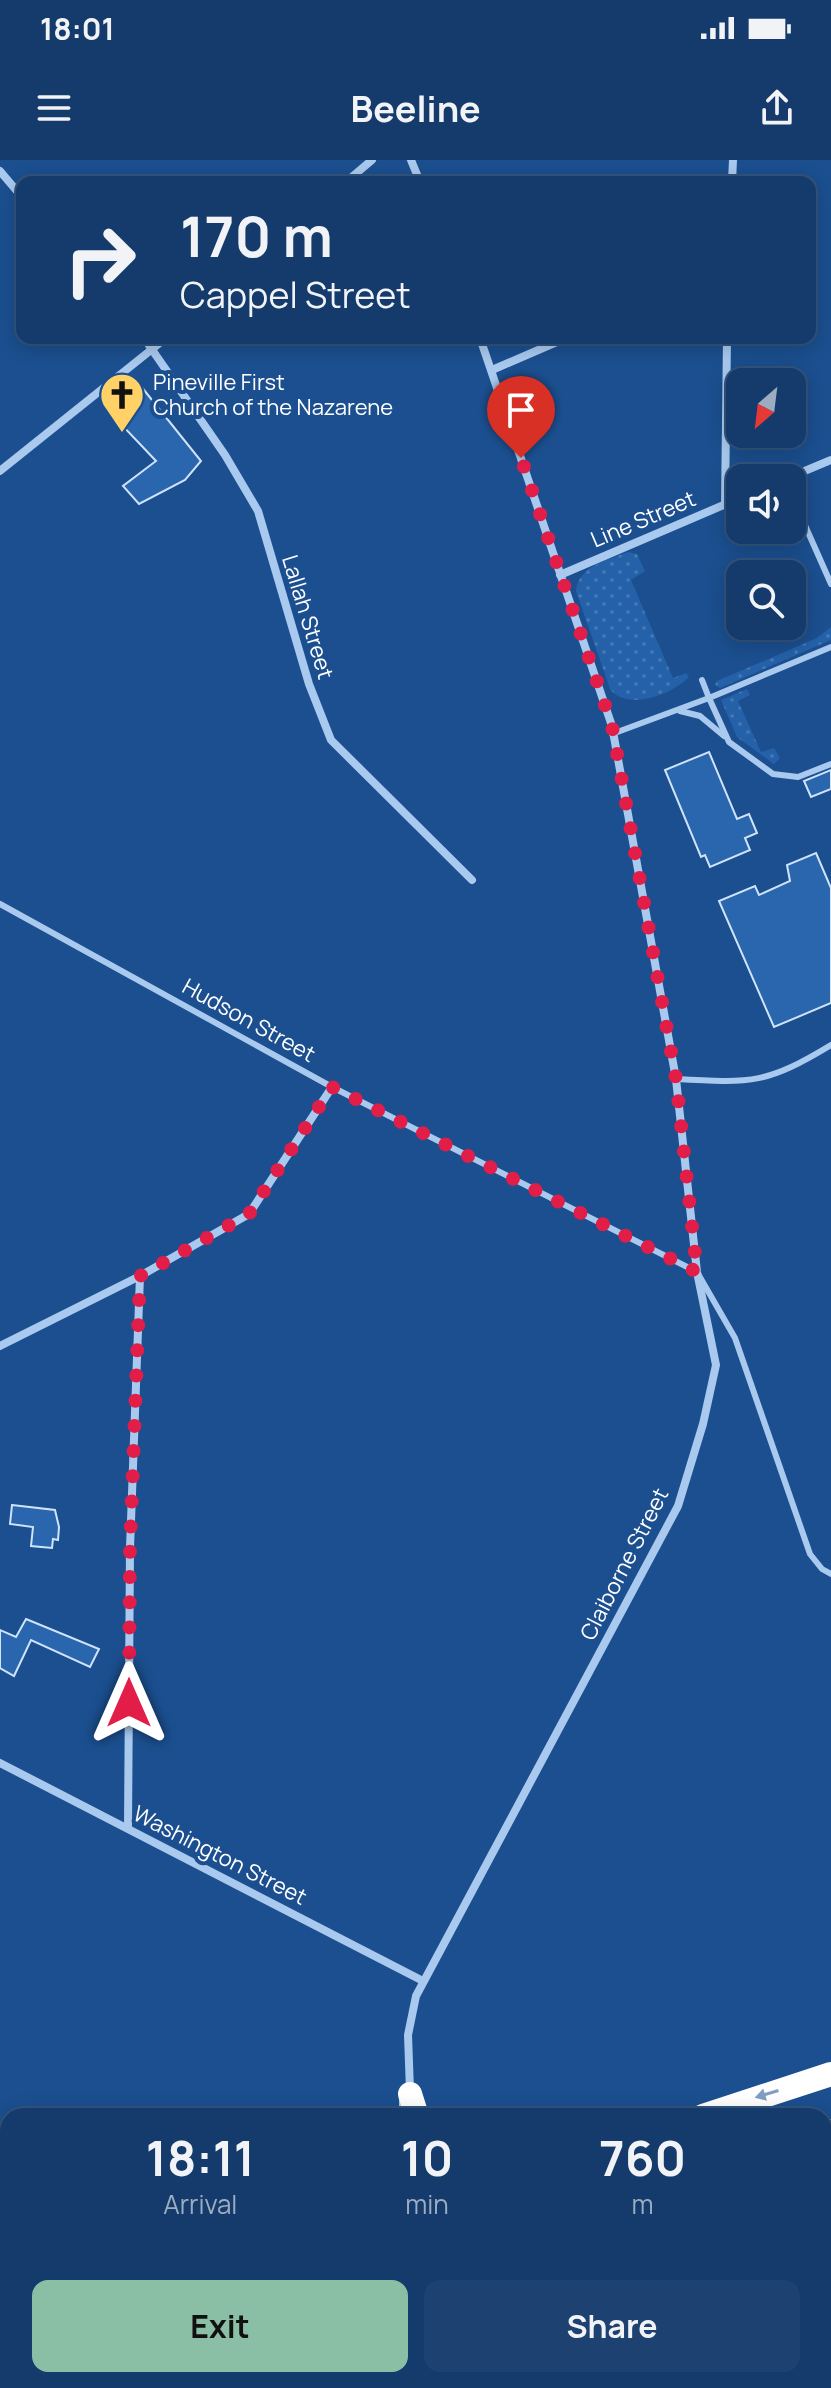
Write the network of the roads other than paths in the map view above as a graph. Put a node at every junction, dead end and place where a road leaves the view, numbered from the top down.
1 (372, 160) edge
2 (0, 171) edge
3 (353, 176) edge
4 (16, 190) edge
5 (149, 344) edge
6 (159, 344) edge
7 (482, 344) edge
8 (552, 344) edge
9 (727, 344) edge
10 (153, 349) junction
11 (492, 370) junction
12 (831, 460) edge
13 (806, 470) edge
14 (0, 471) edge
15 (725, 504) joint
16 (806, 528) edge
17 (560, 575) junction
18 (831, 584) edge
19 (831, 647) edge
20 (702, 680) dead end
21 (709, 698) junction
22 (676, 710) junction
23 (612, 734) junction
24 (729, 742) junction
25 (831, 764) edge
26 (472, 880) dead end
27 (0, 904) edge
28 (831, 1045) edge
29 (676, 1079) junction
30 (332, 1087) junction
31 (697, 1272) junction
32 (140, 1276) junction
33 (0, 1346) edge
34 (831, 1574) edge
35 (0, 1763) edge
36 (128, 1827) junction
37 (423, 1981) junction
38 (831, 2074) edge
39 (410, 2104) edge
40 (727, 2108) edge

1 - 3 street
2 - 4 street
5 - 10 street, Lallah Street
6 - 10 street
7 - 11 street, Claiborne Street
8 - 11 street
9 - 15 street
10 - 14 street
10 - 26 street, Lallah Street
11 - 17 street, Claiborne Street
12 - 13 street
15 - 17 street, Line Street
16 - 18 lane
17 - 23 street, Claiborne Street
19 - 21 lane
20 - 21 lane
21 - 22 lane
21 - 24 lane
22 - 23 lane
22 - 24 lane
23 - 29 street, Claiborne Street
24 - 25 lane
27 - 30 lane, Hudson Street
28 - 29 lane
29 - 31 street, Claiborne Street
30 - 31 lane, Hudson Street
30 - 32 street
31 - 34 lane
31 - 37 street, Claiborne Street
32 - 33 street
32 - 36 street
35 - 36 street, Washington Street
36 - 37 street, Washington Street
37 - 39 street, Claiborne Street
38 -> 40 highway

